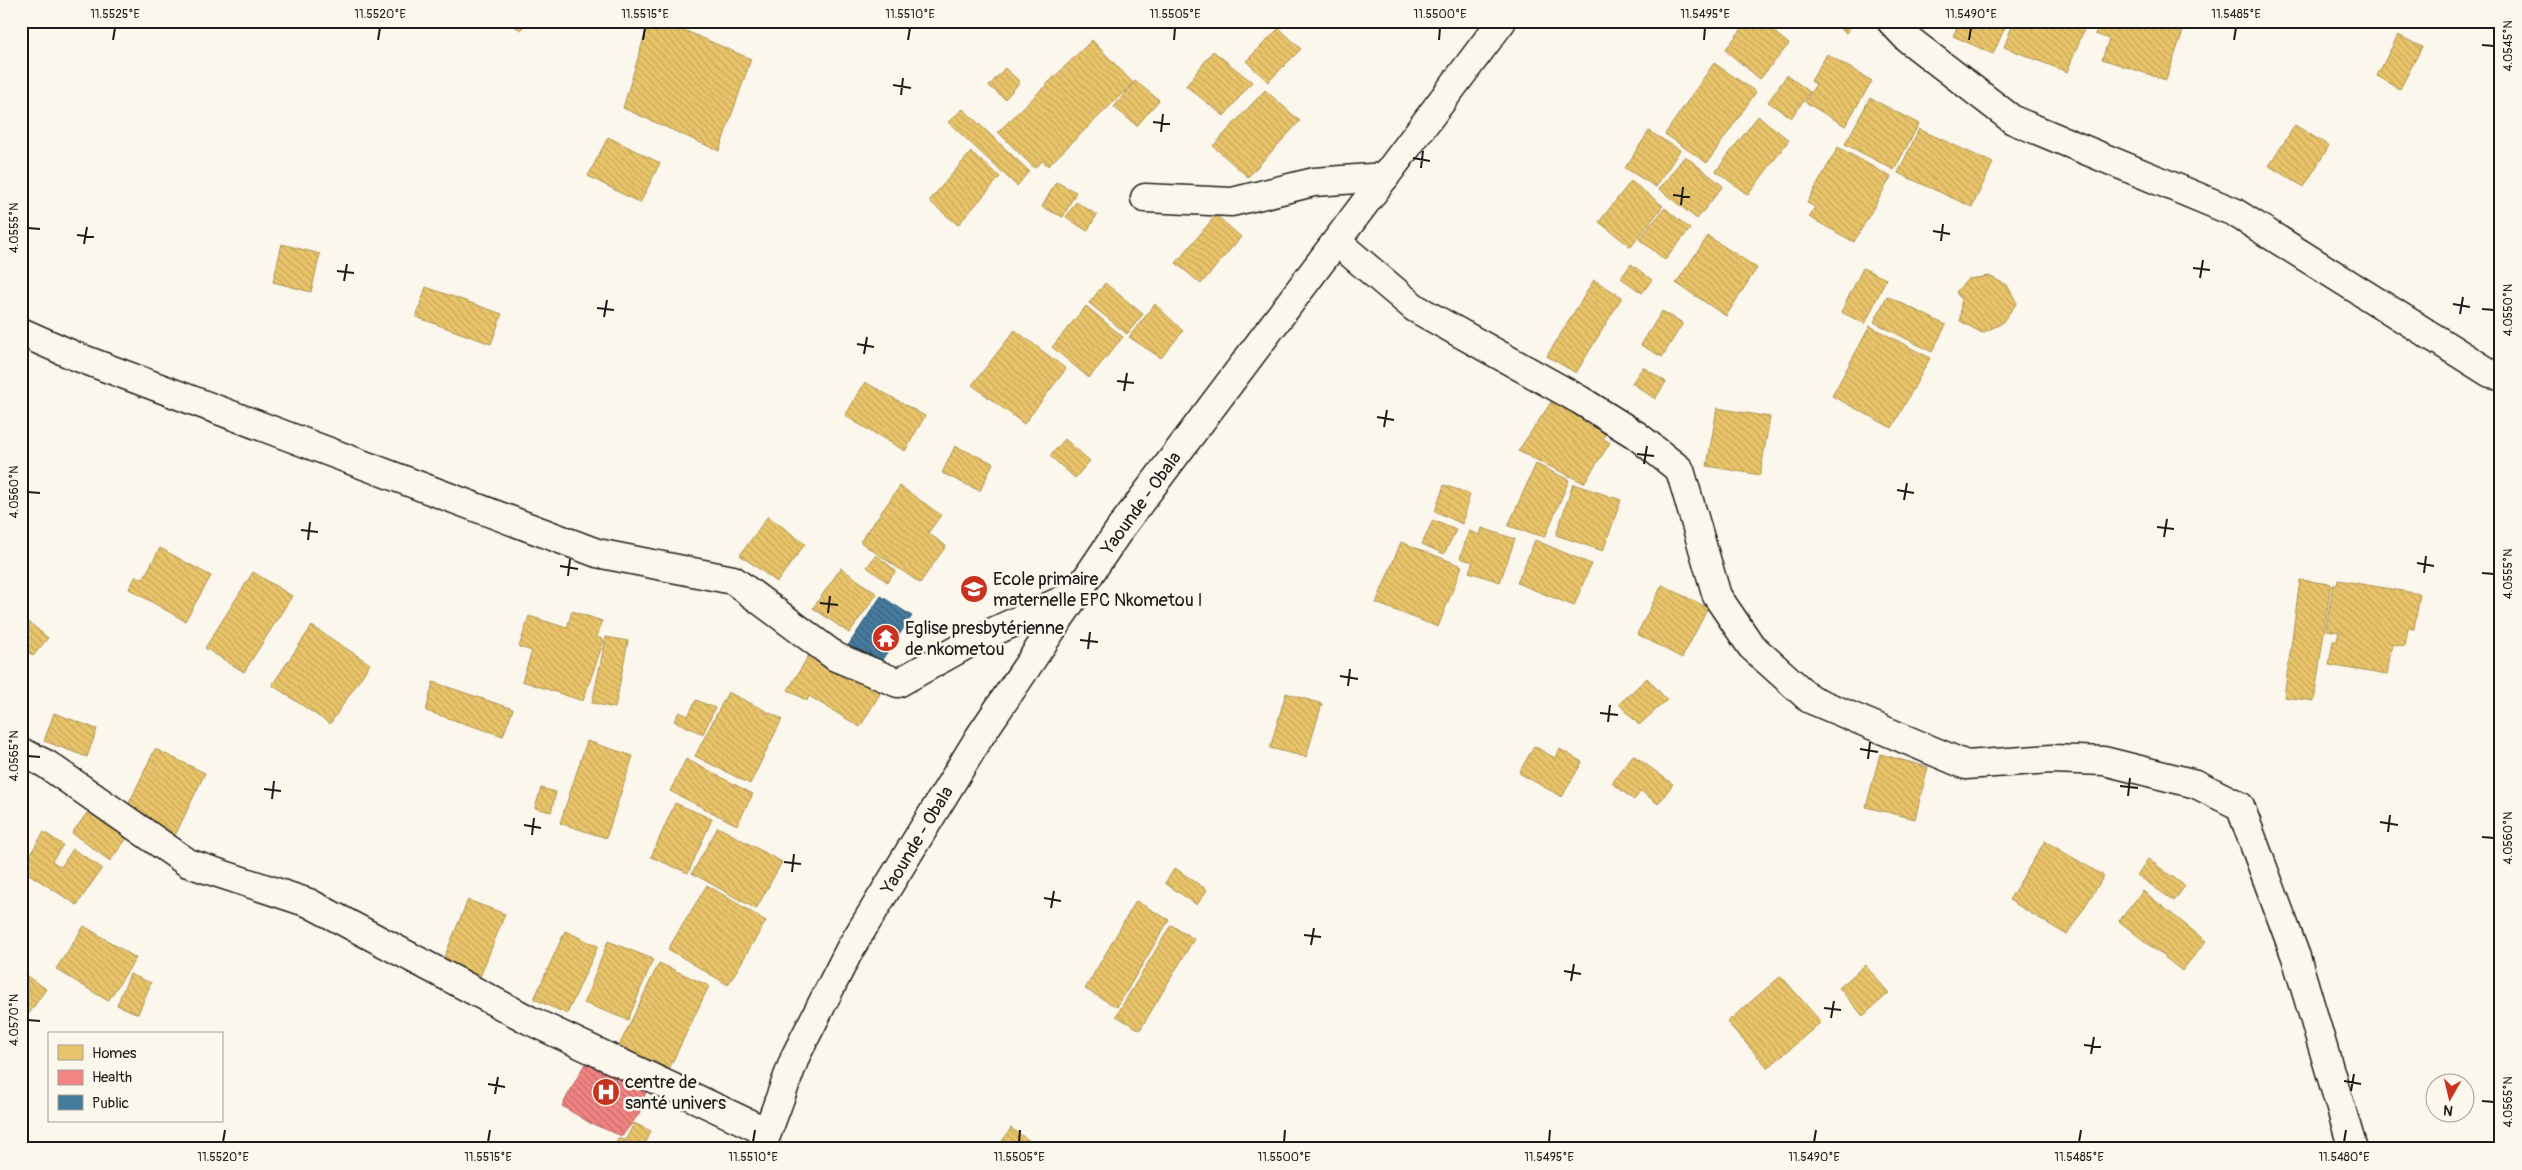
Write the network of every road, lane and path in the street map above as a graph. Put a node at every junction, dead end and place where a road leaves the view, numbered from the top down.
1 (1502, 21) edge
2 (1891, 21) edge
3 (1386, 177) junction
4 (1145, 198) dead end
5 (1336, 242) junction
6 (21, 332) edge
7 (2501, 375) edge
8 (1076, 594) junction
9 (21, 752) edge
10 (764, 1140) edge
11 (2353, 1149) edge

1 - 3 main road, Yaounde - Obala
2 - 7 main road
3 - 4 main road
3 - 5 main road, Yaounde - Obala
5 - 8 main road, Yaounde - Obala
5 - 11 main road
6 - 8 main road
8 - 10 main road, Yaounde - Obala
9 - 10 main road

